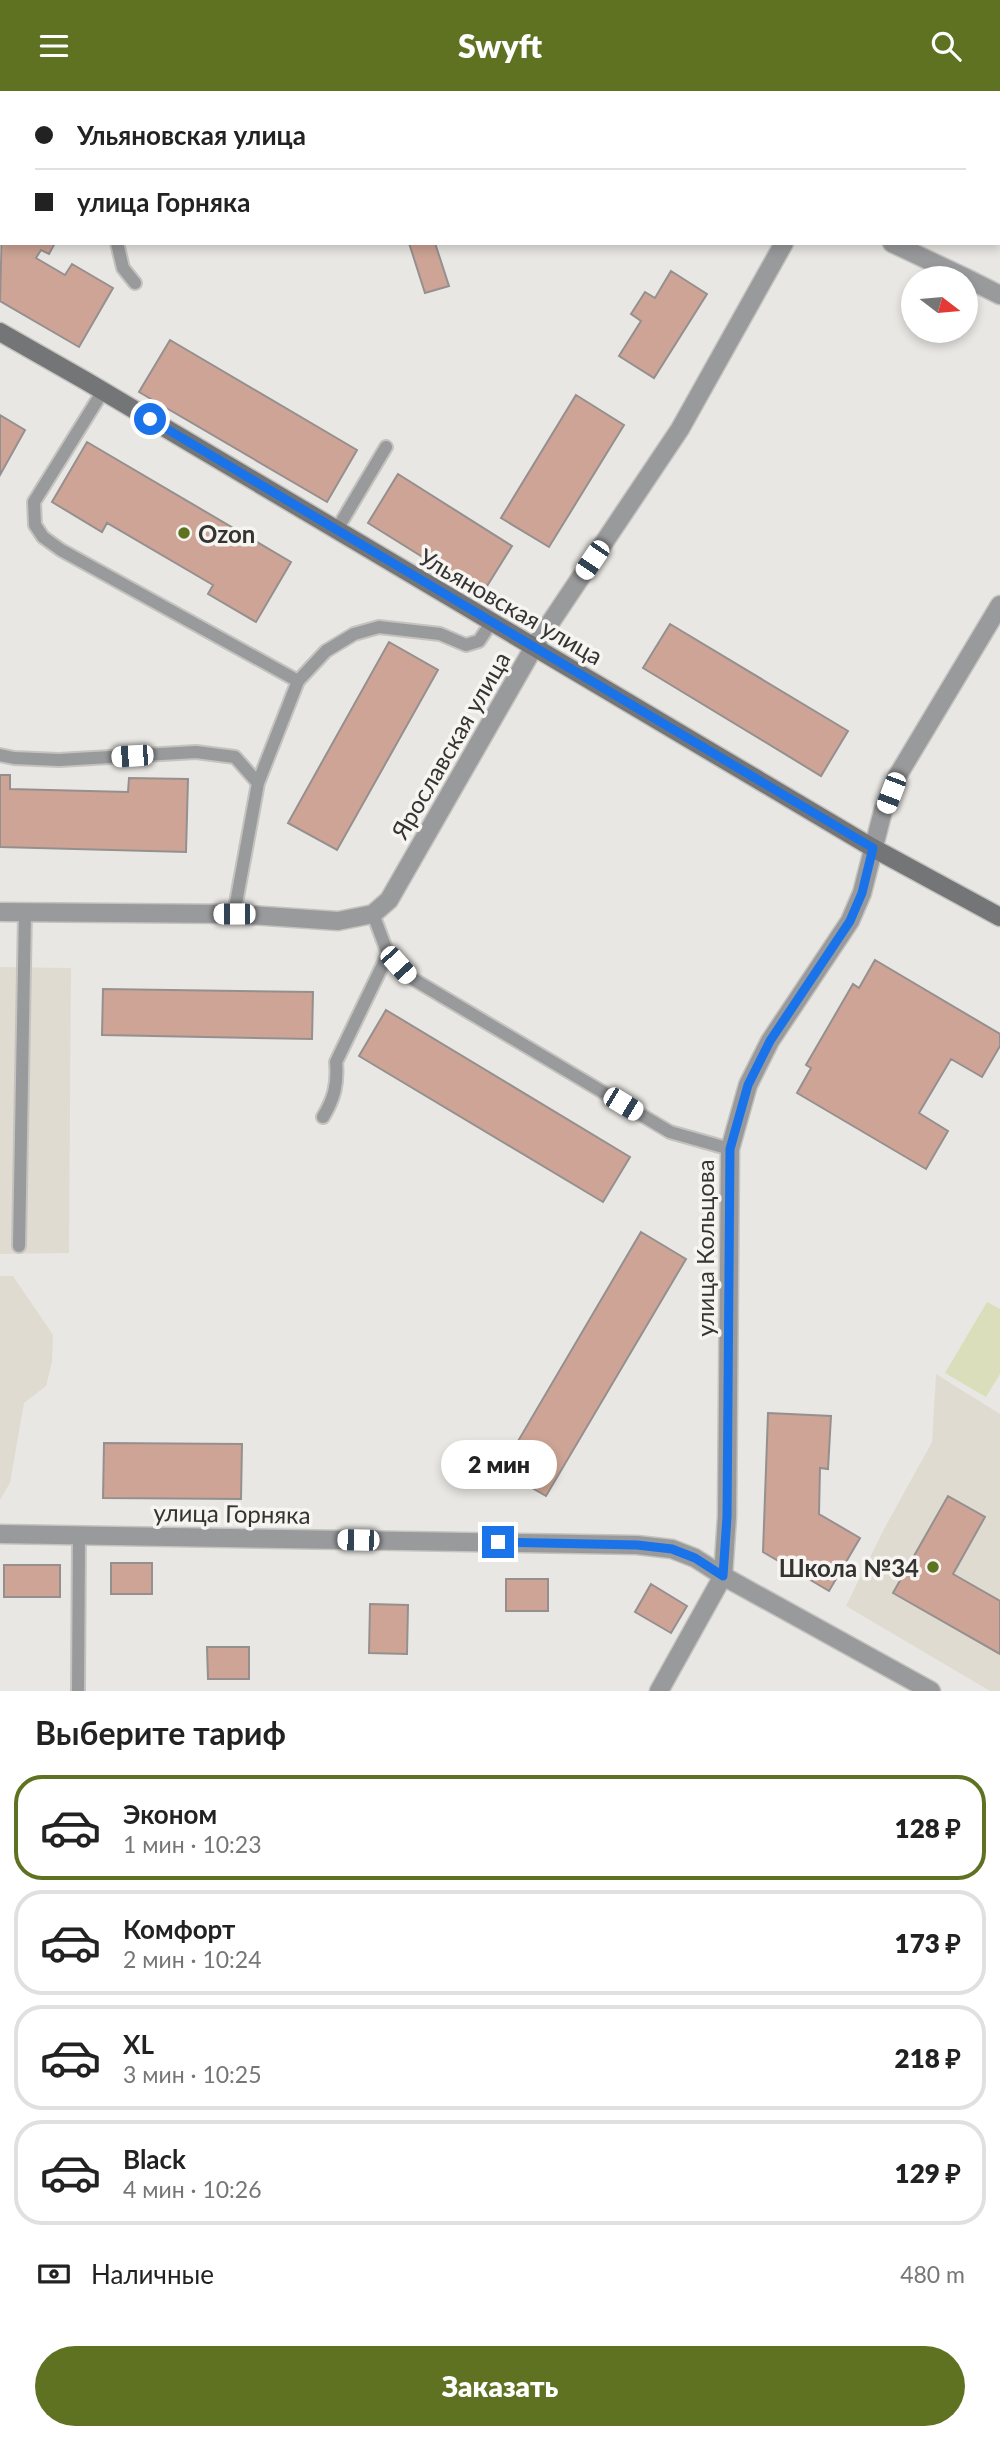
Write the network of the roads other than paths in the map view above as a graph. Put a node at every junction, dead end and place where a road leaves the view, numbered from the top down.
1 (117, 245) edge
2 (783, 245) edge
3 (896, 245) edge
4 (941, 266) edge
5 (135, 283) dead end
6 (978, 284) edge
7 (1000, 295) edge
8 (0, 332) edge
9 (103, 391) junction
10 (386, 447) dead end
11 (336, 531) junction
12 (1000, 605) edge
13 (491, 622) junction
14 (534, 647) junction
15 (298, 681) junction
16 (0, 755) edge
17 (258, 783) junction
18 (873, 848) junction
19 (0, 912) edge
20 (25, 912) junction
21 (234, 914) junction
22 (373, 914) junction
23 (1000, 918) edge
24 (388, 954) junction
25 (323, 1117) dead end
26 (730, 1149) junction
27 (19, 1246) dead end
28 (0, 1534) edge
29 (79, 1535) junction
30 (723, 1576) junction
31 (78, 1691) edge
32 (659, 1691) edge
33 (931, 1691) edge

1 - 5 lane
2 - 14 street, Ярославская улица
3 - 4 street
6 - 7 street
8 - 9 main road, Ульяновская улица
9 - 11 main road, Ульяновская улица
9 - 15 lane
10 - 11 lane
11 - 13 main road, Ульяновская улица
12 - 18 street, улица Кольцова
13 - 14 main road, Ульяновская улица
13 - 15 lane
14 - 18 main road, Ульяновская улица
14 - 22 street, Ярославская улица
15 - 17 lane
16 - 17 lane
17 - 21 lane
18 - 23 main road, Ульяновская улица
18 - 26 street, улица Кольцова
19 - 20 street
20 - 21 street
20 - 27 lane
21 - 22 street
22 - 24 lane
24 - 25 lane
24 - 26 lane
26 - 30 street, улица Кольцова
28 - 29 street, улица Горняка
29 - 30 street, улица Горняка
29 - 31 lane
30 - 32 street, улица Кольцова
30 - 33 street, улица Горняка

